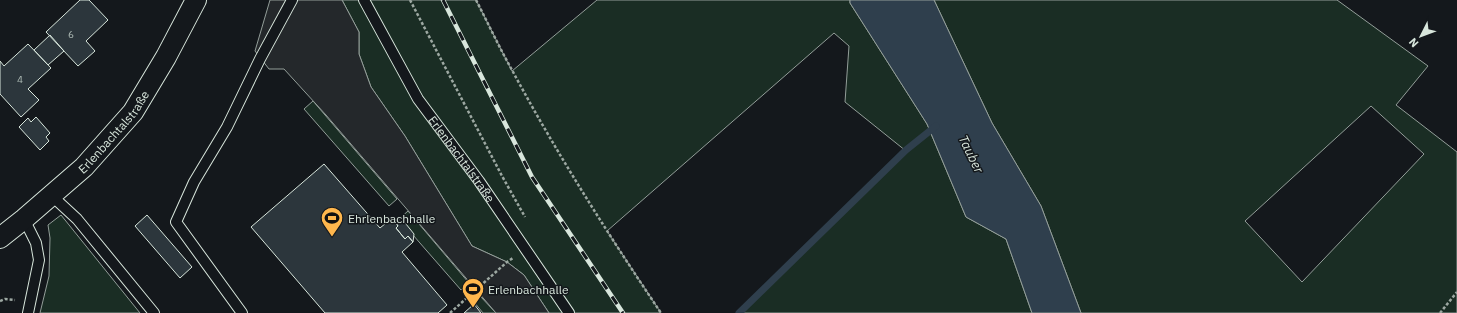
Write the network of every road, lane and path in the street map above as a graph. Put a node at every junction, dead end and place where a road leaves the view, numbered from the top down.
1 (196, 0) edge
2 (292, 0) edge
3 (364, 0) edge
4 (410, 0) edge
5 (476, 0) edge
6 (51, 195) junction
7 (526, 217) dead end
8 (24, 219) junction
9 (0, 238) edge
10 (526, 251) junction
11 (1457, 292) edge
12 (28, 313) edge
13 (154, 313) edge
14 (242, 313) edge
15 (450, 313) edge
16 (569, 313) edge
17 (661, 313) edge
18 (1440, 313) edge

1 - 6 street, Erlenbachtalstraße
2 - 14 lane
3 - 10 lane, Erlenbachtalstraße
4 - 7 path
5 - 17 path
6 - 8 street, Erlenbachtalstraße
6 - 13 lane
8 - 9 street, Erlenbachtalstraße
8 - 12 lane
10 - 15 path
10 - 16 lane, Erlenbachtalstraße
11 - 18 path

